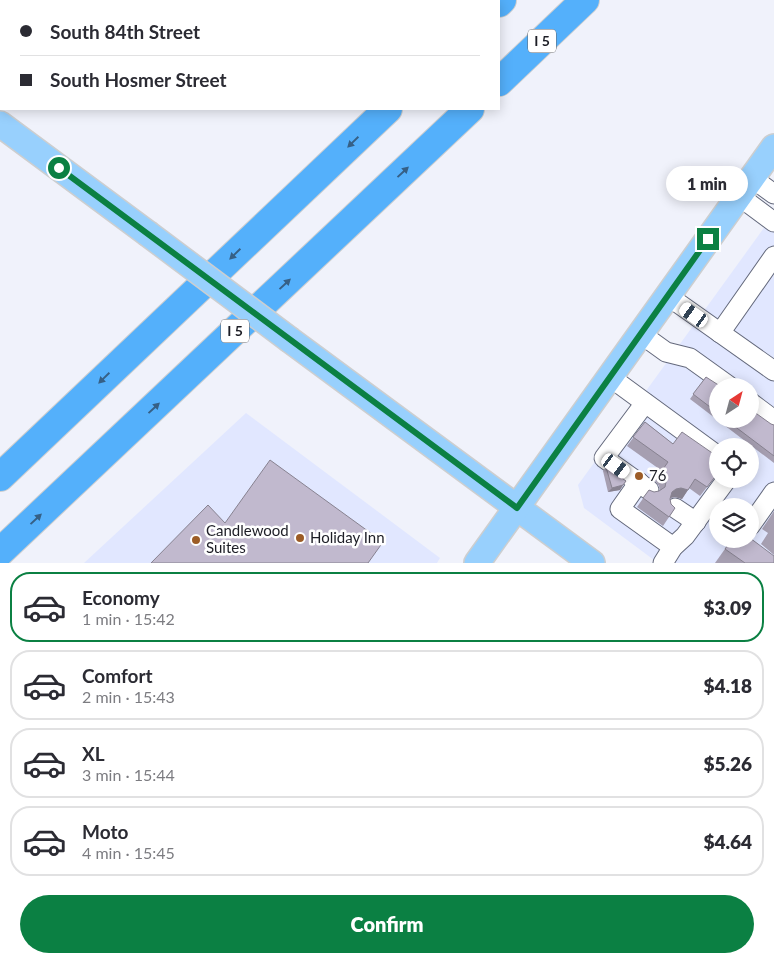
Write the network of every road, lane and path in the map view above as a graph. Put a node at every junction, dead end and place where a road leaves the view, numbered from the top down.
1 (586, 0) edge
2 (500, 81) edge
3 (387, 110) edge
4 (469, 110) edge
5 (0, 124) edge
6 (774, 147) edge
7 (746, 187) junction
8 (774, 194) edge
9 (774, 222) edge
10 (774, 256) edge
11 (668, 296) junction
12 (720, 333) junction
13 (641, 334) junction
14 (774, 371) edge
15 (610, 378) junction
16 (718, 378) edge
17 (645, 403) junction
18 (759, 409) edge
19 (774, 420) edge
20 (709, 449) edge
21 (0, 477) edge
22 (721, 488) edge
23 (773, 495) edge
24 (517, 508) junction
25 (675, 508) edge
26 (759, 514) edge
27 (696, 522) junction
28 (673, 547) junction
29 (0, 552) edge
30 (477, 563) edge
31 (592, 563) edge
32 (663, 563) edge

1 - 2 highway, I 5
3 -> 21 highway
29 -> 4 highway, I 5
5 - 24 main road, bridge
6 - 7 main road
7 - 8 lane
7 - 9 lane
7 - 11 main road
10 - 12 lane
11 - 12 lane
11 - 13 main road
12 - 14 lane
13 - 15 main road
13 - 16 lane
15 - 17 lane
15 - 24 main road
17 - 20 lane
17 - 28 lane
18 - 19 lane
22 - 27 lane
23 - 26 lane
24 - 30 main road
24 - 31 main road
25 - 27 lane
27 - 28 lane
28 - 32 lane

